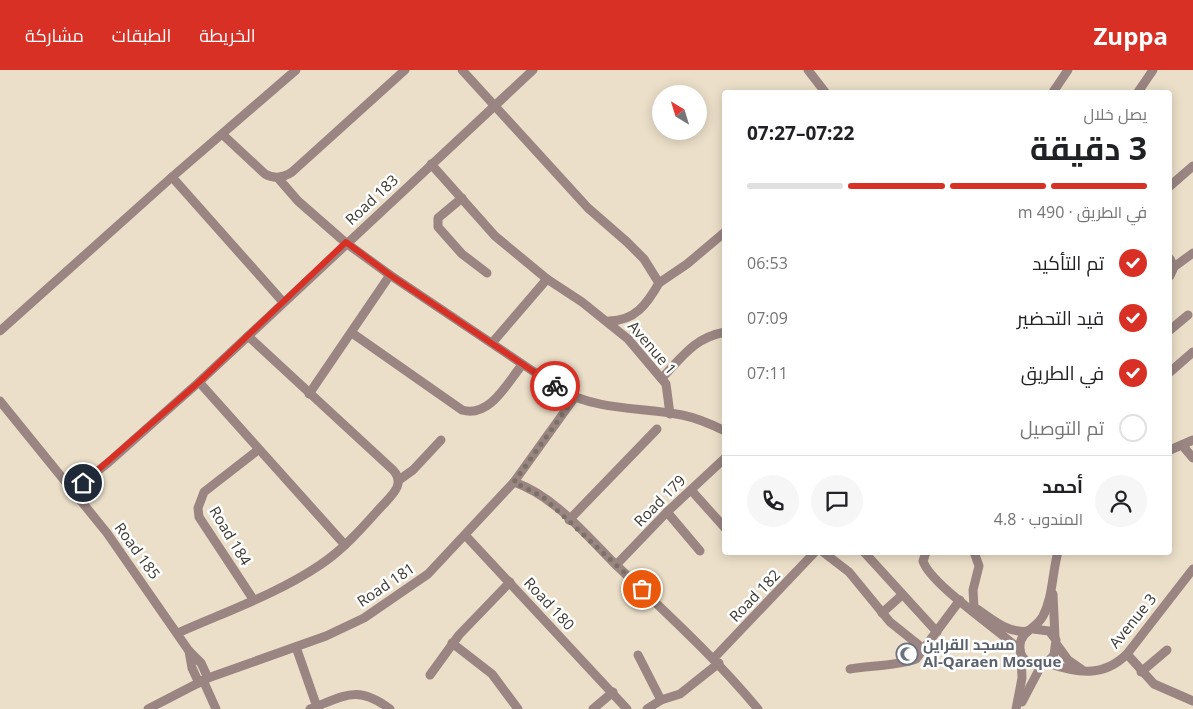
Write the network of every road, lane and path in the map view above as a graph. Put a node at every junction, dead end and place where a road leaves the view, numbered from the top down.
1 (296, 70) edge
2 (405, 70) edge
3 (462, 70) edge
4 (533, 70) edge
5 (808, 70) edge
6 (1068, 70) edge
7 (1153, 70) edge
8 (824, 90) edge
9 (1054, 90) edge
10 (1139, 90) edge
11 (494, 106) junction
12 (222, 134) junction
13 (431, 164) junction
14 (1193, 166) edge
15 (172, 176) junction
16 (278, 178) junction
17 (1172, 184) edge
18 (462, 198) junction
19 (722, 235) edge
20 (346, 242) junction
21 (1193, 253) edge
22 (1172, 266) edge
23 (487, 273) dead end
24 (390, 275) junction
25 (546, 278) junction
26 (659, 283) junction
27 (283, 302) junction
28 (1188, 315) dead end
29 (609, 321) junction
30 (1172, 328) edge
31 (0, 331) edge
32 (352, 333) junction
33 (722, 333) edge
34 (248, 336) junction
35 (492, 343) junction
36 (1193, 352) edge
37 (522, 365) junction
38 (1172, 370) edge
39 (662, 378) junction
40 (199, 382) junction
41 (309, 394) junction
42 (575, 397) junction
43 (0, 401) edge
44 (670, 414) junction
45 (657, 429) dead end
46 (722, 430) edge
47 (441, 440) dead end
48 (1193, 440) edge
49 (1182, 445) junction
50 (1172, 449) edge
51 (258, 450) junction
52 (1193, 458) edge
53 (722, 461) edge
54 (399, 480) junction
55 (514, 482) junction
56 (74, 490) junction
57 (691, 490) junction
58 (667, 512) junction
59 (569, 520) junction
60 (722, 526) edge
61 (464, 535) junction
62 (345, 545) junction
63 (700, 551) dead end
64 (812, 555) edge
65 (827, 555) edge
66 (867, 555) edge
67 (925, 555) edge
68 (975, 555) edge
69 (1057, 555) edge
70 (616, 565) junction
71 (1193, 569) edge
72 (1053, 578) junction
73 (510, 582) junction
74 (902, 595) junction
75 (253, 599) junction
76 (960, 600) junction
77 (971, 607) junction
78 (882, 613) junction
79 (1030, 630) junction
80 (937, 632) junction
81 (178, 633) junction
82 (1056, 642) junction
83 (452, 643) junction
84 (296, 647) junction
85 (924, 650) junction
86 (1167, 650) dead end
87 (1021, 652) junction
88 (1127, 654) junction
89 (638, 656) dead end
90 (717, 661) junction
91 (1044, 664) junction
92 (850, 670) dead end
93 (1084, 670) junction
94 (1142, 672) junction
95 (430, 676) dead end
96 (203, 680) junction
97 (614, 692) junction
98 (664, 699) junction
99 (1193, 701) edge
100 (314, 708) edge
101 (148, 709) edge
102 (216, 709) edge
103 (390, 709) edge
104 (518, 709) edge
105 (593, 709) edge
106 (628, 709) edge
107 (647, 709) edge
108 (667, 709) edge
109 (758, 709) edge
110 (1018, 709) edge

1 - 12 street
2 - 16 street
3 - 11 street
4 - 11 street, Road 183
5 - 8 street
6 - 9 street
7 - 10 street
11 - 13 street, Road 183
11 - 26 street
12 - 15 street
12 - 16 street
13 - 18 street, Avenue 1
13 - 20 street, Road 183
14 - 17 street
15 - 27 street
15 - 31 street
16 - 20 street
18 - 23 street
18 - 25 street, Avenue 1
19 - 26 street
20 - 24 street
20 - 27 street, Road 183
21 - 22 street
24 - 32 street
24 - 35 street
25 - 29 street, Avenue 1
25 - 35 street
26 - 29 street
27 - 34 street, Road 183
28 - 30 street
29 - 39 street, Avenue 1
32 - 37 street
32 - 41 street
33 - 39 street
34 - 40 street, Road 183
34 - 41 street
35 - 37 street
36 - 38 street
37 - 42 street
39 - 44 street, Avenue 1
40 - 51 street
40 - 56 street, Road 183
41 - 54 street
42 - 44 street
42 - 55 street, Road 181
43 - 56 street, Road 185
44 - 46 street
45 - 59 street
47 - 54 street
48 - 49 street
49 - 50 street
49 - 52 street
51 - 62 street
51 - 75 street, Road 184
53 - 57 street, Road 179
54 - 62 street
55 - 59 street
55 - 61 street, Road 181
56 - 81 street, Road 185
57 - 58 street, Road 179
57 - 60 street
58 - 63 street
58 - 70 street, Road 179
59 - 70 street
61 - 73 street, Road 180
61 - 84 street, Road 181
62 - 75 street
64 - 90 street, Road 182
65 - 78 street
66 - 74 street
67 - 76 street
68 - 77 street
69 - 72 street
70 - 90 street
71 - 88 street, Avenue 3
72 - 79 street
72 - 82 street
73 - 83 street
73 - 97 street, Road 180
74 - 78 street
74 - 80 street
75 - 81 street
76 - 77 street
76 - 80 street
77 - 79 street
77 - 87 street
78 - 85 street
79 - 82 street
79 - 87 street
80 - 85 street
81 - 96 street, Road 185
82 - 91 street
82 - 93 street
83 - 95 street
83 - 104 street
84 - 96 street, Road 181
84 - 100 street
85 - 92 street
86 - 94 street
87 - 91 street
87 - 110 street
88 - 93 street, Avenue 3
88 - 94 street
89 - 98 street
90 - 98 street
90 - 109 street
91 - 93 street, Avenue 3
91 - 110 street
94 - 99 street
96 - 101 street, Road 181
96 - 102 street, Road 185
97 - 105 street
97 - 106 street, Road 180
98 - 107 street
98 - 108 street
100 - 103 street

